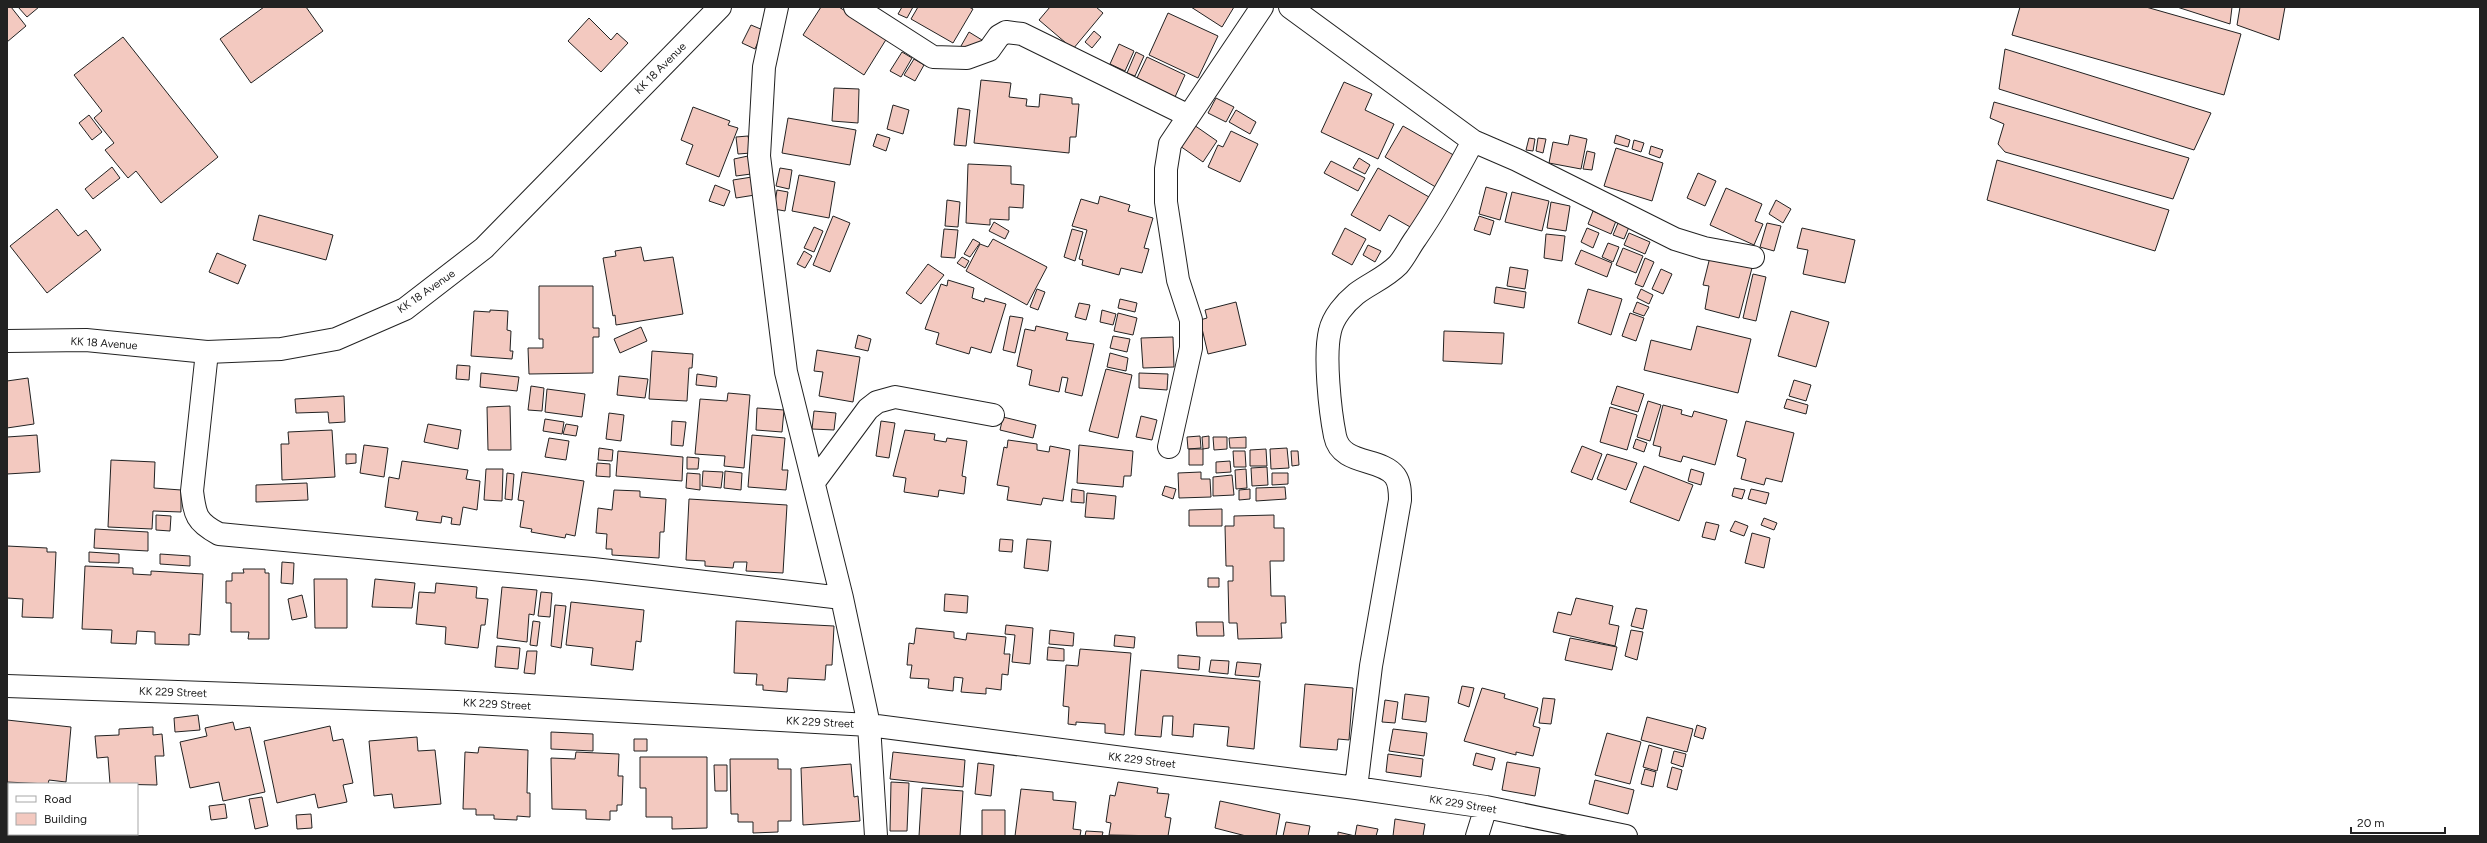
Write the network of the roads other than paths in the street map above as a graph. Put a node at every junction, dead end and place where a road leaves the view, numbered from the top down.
1 (720, 7) edge
2 (777, 7) edge
3 (854, 7) edge
4 (1262, 7) edge
5 (1290, 7) edge
6 (1187, 115) junction
7 (1473, 141) junction
8 (1753, 257) dead end
9 (7, 341) edge
10 (207, 352) junction
11 (993, 415) dead end
12 (1168, 447) dead end
13 (814, 482) junction
14 (842, 598) junction
15 (7, 686) edge
16 (869, 725) junction
17 (1356, 788) junction
18 (1486, 807) junction
19 (876, 836) edge
20 (1477, 836) edge
21 (1626, 836) edge

1 - 10 street, KK 18 Avenue
2 - 13 street
3 - 6 street
4 - 6 street
5 - 7 street
6 - 12 street
7 - 8 street
7 - 17 street
9 - 10 street, KK 18 Avenue
10 - 14 street
11 - 13 street
13 - 14 street
14 - 16 street
15 - 16 street, KK 229 Street
16 - 17 street, KK 229 Street
16 - 19 street
17 - 18 street, KK 229 Street
18 - 20 street
18 - 21 street, KK 229 Street

